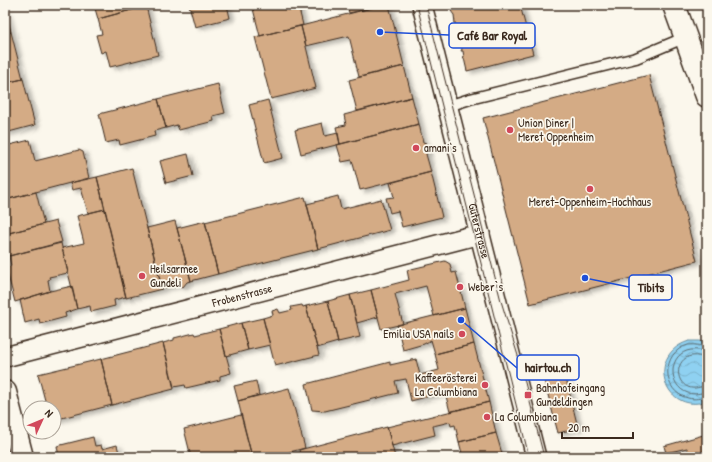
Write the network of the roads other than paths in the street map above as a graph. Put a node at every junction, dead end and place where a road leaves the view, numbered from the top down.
1 (422, 5) edge
2 (674, 5) edge
3 (686, 37) junction
4 (707, 96) edge
5 (448, 106) junction
6 (480, 234) junction
7 (5, 357) edge
8 (5, 392) edge
9 (22, 457) edge
10 (536, 457) edge

1 - 5 street, Güterstrasse
2 - 3 street
3 - 4 street
3 - 5 lane
5 - 6 street, Güterstrasse
6 - 7 street, Frobenstrasse
6 - 10 street, Güterstrasse
8 - 9 street

